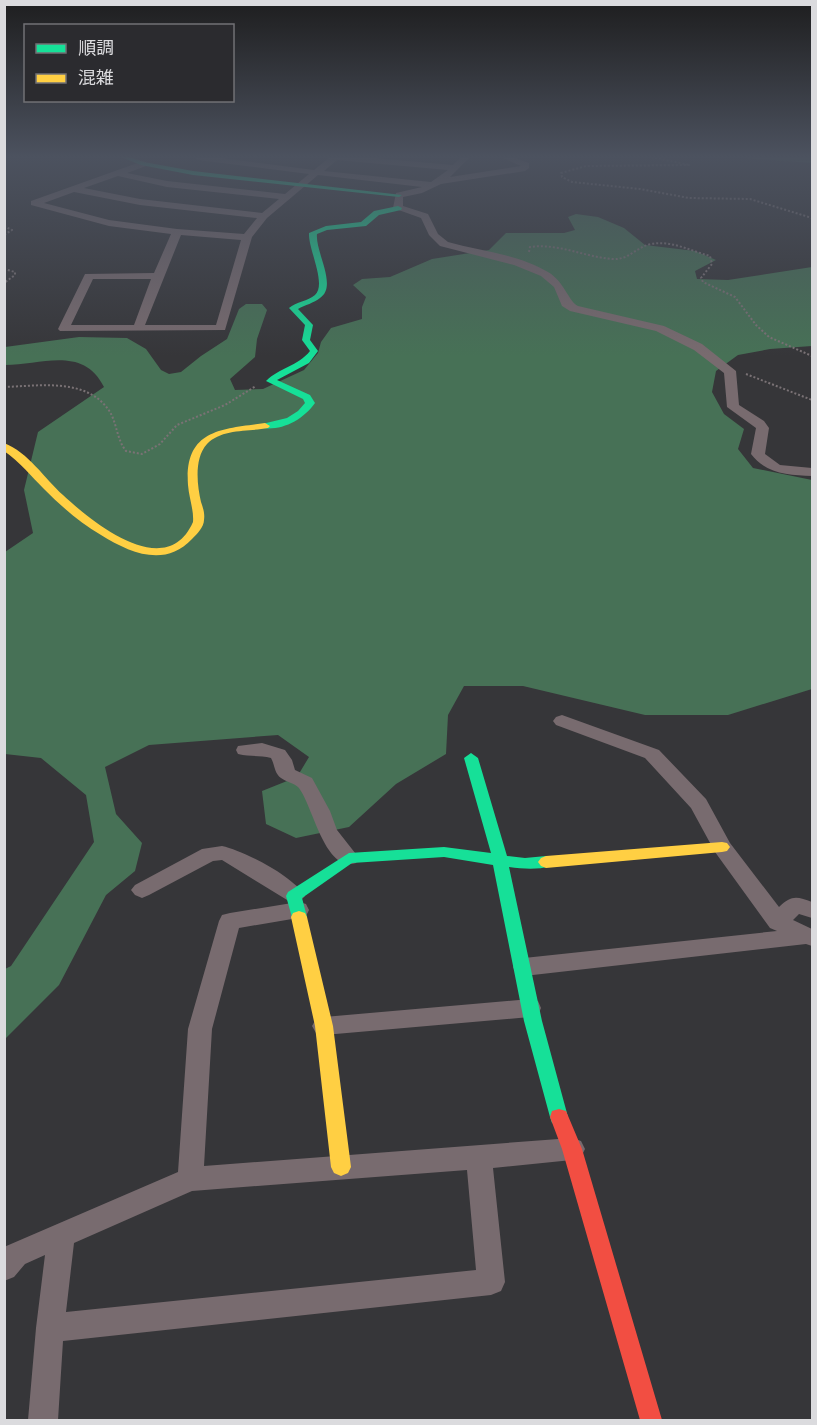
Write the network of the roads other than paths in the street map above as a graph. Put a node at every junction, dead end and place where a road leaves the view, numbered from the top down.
1 (113, 224) edge
2 (258, 224) edge
3 (364, 224) edge
4 (429, 224) edge
5 (177, 232) junction
6 (247, 237) junction
7 (159, 276) junction
8 (138, 329) junction
9 (4, 446) edge
10 (813, 472) edge
11 (562, 721) dead end
12 (245, 750) dead end
13 (471, 758) dead end
14 (722, 847) junction
15 (349, 858) junction
16 (497, 861) junction
17 (142, 890) dead end
18 (296, 903) junction
19 (813, 910) edge
20 (777, 922) junction
21 (810, 937) edge
22 (524, 967) junction
23 (530, 1008) junction
24 (324, 1026) junction
25 (572, 1149) junction
26 (479, 1158) junction
27 (342, 1167) junction
28 (190, 1179) junction
29 (61, 1235) junction
30 (4, 1268) edge
31 (50, 1328) junction
32 (43, 1420) edge
33 (651, 1420) edge

1 - 5 street
2 - 6 street
3 - 9 street
4 - 10 street
5 - 6 street
5 - 7 street
6 - 8 street
7 - 8 street
7 - 8 street
11 - 14 street
12 - 15 street
13 - 16 street
14 - 16 street
14 - 20 street
15 - 16 street
15 - 18 street
16 - 22 street
17 - 18 street
18 - 24 street
18 - 28 street
19 - 20 street
20 - 21 street
21 - 22 street
22 - 23 street
23 - 24 street
23 - 25 street
24 - 27 street
25 - 26 street
25 - 33 street
26 - 27 street
26 - 31 street
27 - 28 street
28 - 29 street
29 - 30 street
29 - 31 street
31 - 32 street

